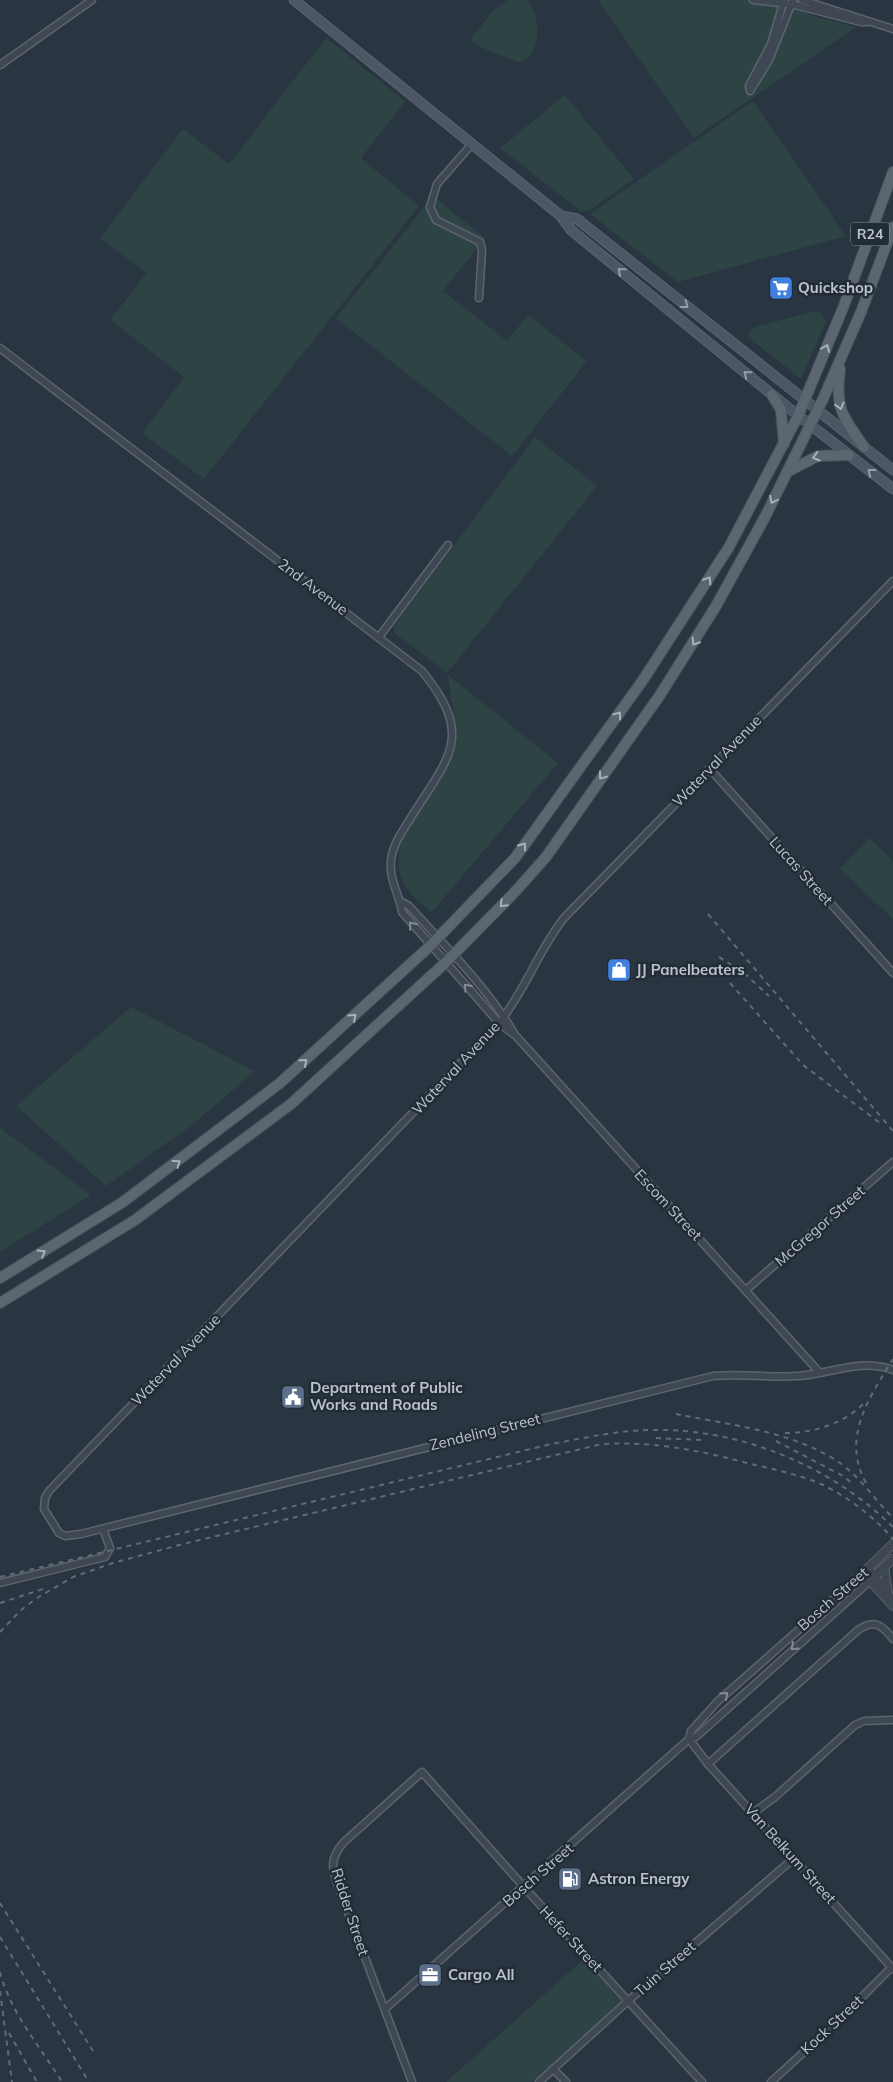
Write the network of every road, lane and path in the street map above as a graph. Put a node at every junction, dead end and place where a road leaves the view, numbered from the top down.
1 (92, 0) edge
2 (294, 0) edge
3 (753, 0) edge
4 (802, 0) edge
5 (784, 2) edge
6 (792, 2) edge
7 (867, 22) junction
8 (893, 29) edge
9 (0, 65) edge
10 (471, 144) junction
11 (893, 172) edge
12 (561, 216) junction
13 (893, 227) edge
14 (480, 298) dead end
15 (0, 348) edge
16 (841, 358) junction
17 (772, 395) junction
18 (805, 400) junction
19 (818, 411) junction
20 (798, 416) junction
21 (810, 425) junction
22 (784, 445) junction
23 (864, 447) junction
24 (849, 455) junction
25 (893, 470) edge
26 (787, 472) junction
27 (893, 490) edge
28 (448, 545) dead end
29 (893, 581) edge
30 (379, 637) junction
31 (709, 768) junction
32 (400, 901) junction
33 (437, 937) junction
34 (430, 946) junction
35 (454, 954) junction
36 (445, 963) junction
37 (893, 974) edge
38 (504, 1016) junction
39 (499, 1023) junction
40 (516, 1036) junction
41 (893, 1162) edge
42 (0, 1278) edge
43 (746, 1290) junction
44 (0, 1303) edge
45 (893, 1370) edge
46 (820, 1373) junction
47 (103, 1529) junction
48 (81, 1534) joint
49 (891, 1546) edge
50 (893, 1559) edge
51 (884, 1567) junction
52 (866, 1570) junction
53 (872, 1578) junction
54 (0, 1583) edge
55 (891, 1597) edge
56 (893, 1606) edge
57 (893, 1639) edge
58 (893, 1720) edge
59 (689, 1739) junction
60 (708, 1764) junction
61 (422, 1772) joint
62 (753, 1812) junction
63 (793, 1859) junction
64 (524, 1888) junction
65 (892, 1968) edge
66 (628, 2001) junction
67 (385, 2010) junction
68 (553, 2069) junction
69 (412, 2082) edge
70 (538, 2082) edge
71 (566, 2082) edge
72 (702, 2082) edge
73 (771, 2082) edge

1 - 9 street
2 - 10 main road
3 - 5 street
4 - 7 street
5 - 6 street
5 - 6 street
6 - 7 street
7 - 8 street
10 - 12 main road
10 - 14 street
18 -> 11 main road, R24
17 -> 12 main road
12 -> 18 main road
13 - 16 main road, R24
15 - 30 street, 2nd Avenue
16 - 19 main road, R24
16 -> 23 main road
17 - 20 main road
17 - 22 main road
18 - 19 main road
18 - 20 main road, R24
19 - 21 main road, R24
19 - 23 main road
20 - 21 main road
20 - 22 main road
21 - 24 main road
21 - 26 main road
33 -> 22 main road
23 - 25 main road
24 -> 26 main road
27 -> 24 main road
26 -> 35 main road
28 - 30 street
29 - 31 street, Waterval Avenue
30 - 32 street, 2nd Avenue
31 - 37 street, Lucas Street
31 - 38 street, Waterval Avenue
32 - 33 street, 2nd Avenue
34 -> 32 street, 2nd Avenue
33 - 34 main road
33 - 35 street, Escom Street
34 - 36 street, Escom Street
42 -> 34 main road
35 - 36 main road
35 - 38 street, Escom Street
39 -> 36 street, Escom Street
36 - 44 main road
38 - 39 street, Waterval Avenue
38 - 40 street, Escom Street
39 - 40 street, Escom Street
39 - 48 street, Waterval Avenue
40 - 43 street, Escom Street
41 - 43 street, McGregor Street
43 - 46 street, Escom Street
45 - 46 street, Zendeling Street
46 - 47 street, Zendeling Street
47 - 48 street, Zendeling Street
47 - 54 street
49 - 52 street, Bosch Street
50 - 51 street, Bosch Street
51 - 53 street, Bosch Street
51 - 55 street
52 - 53 street
59 -> 52 street, Bosch Street
53 - 55 street
53 - 56 street
53 -> 59 street, Bosch Street
57 - 60 street
58 - 62 street
59 - 60 street, Van Belkum Street
59 - 64 street, Bosch Street
60 - 62 street, Van Belkum Street
61 - 64 street, Hefer Street
61 - 67 street, Ridder Street
62 - 63 street, Van Belkum Street
63 - 65 street, Van Belkum Street
63 - 66 street, Tuin Street
64 - 66 street, Hefer Street
64 - 67 street, Bosch Street
65 - 73 street, Kock Street
66 - 68 street, Tuin Street
66 - 72 street, Hefer Street
67 - 69 street, Ridder Street
68 - 70 street, Tuin Street
68 - 71 street

